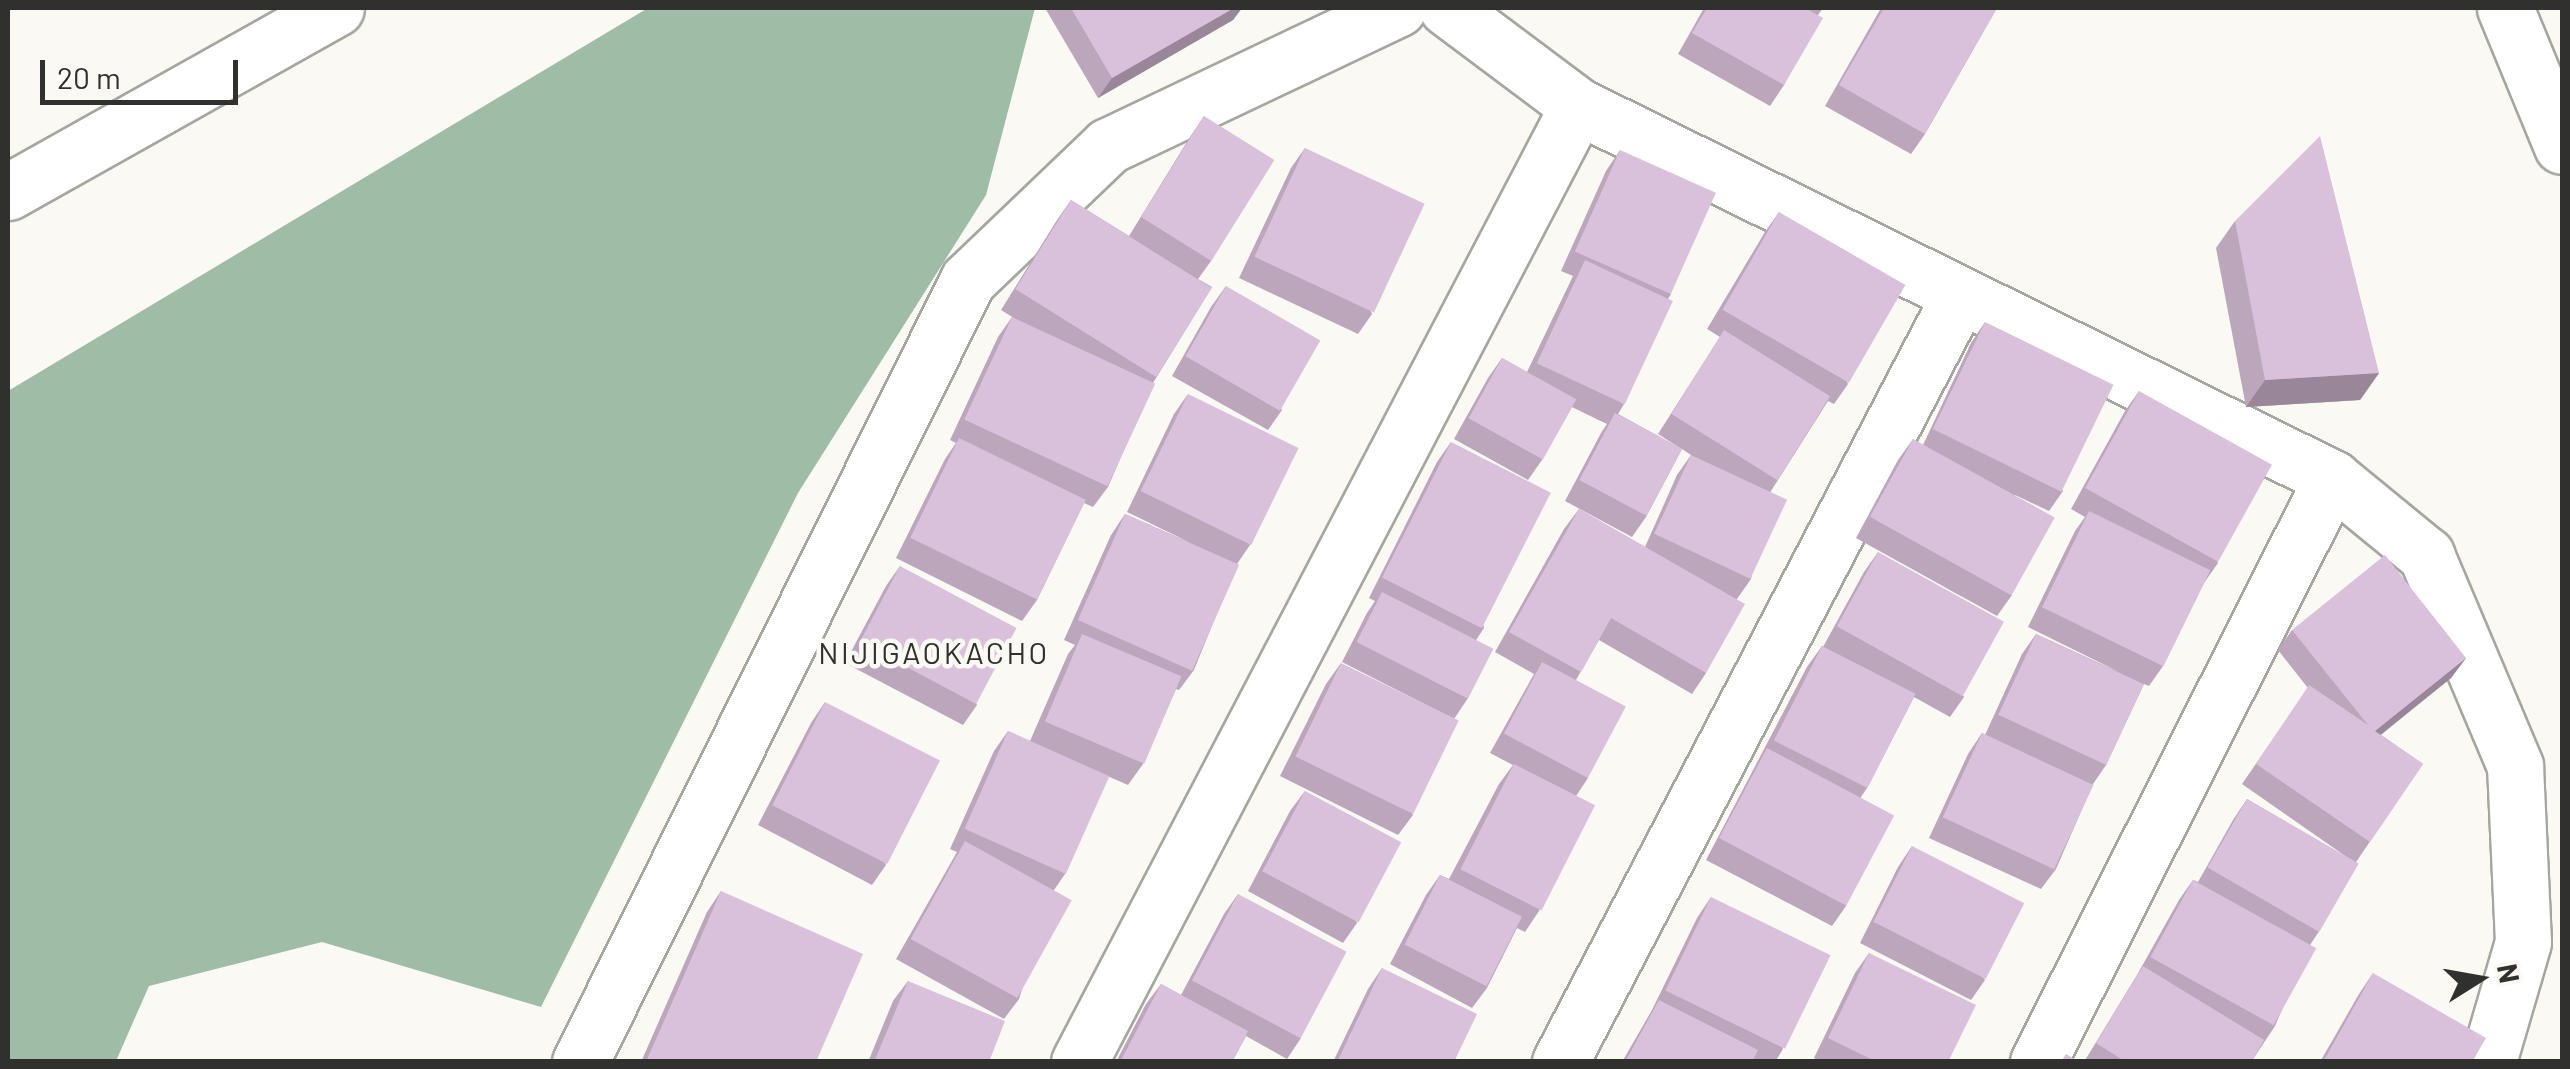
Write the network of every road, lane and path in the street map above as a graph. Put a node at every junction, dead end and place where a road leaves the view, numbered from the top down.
1 (336, 8) edge
2 (1398, 8) edge
3 (1447, 8) edge
4 (2504, 8) edge
5 (1578, 106) junction
6 (2562, 146) edge
7 (8, 192) edge
8 (1960, 296) junction
9 (2332, 478) junction
10 (580, 1062) edge
11 (1079, 1062) edge
12 (1560, 1062) edge
13 (2038, 1062) edge
14 (2488, 1062) edge

1 - 7 street
2 - 10 street
3 - 5 street
4 - 6 street
5 - 8 street
5 - 11 street
8 - 9 street
8 - 12 street
9 - 13 street
9 - 14 street

